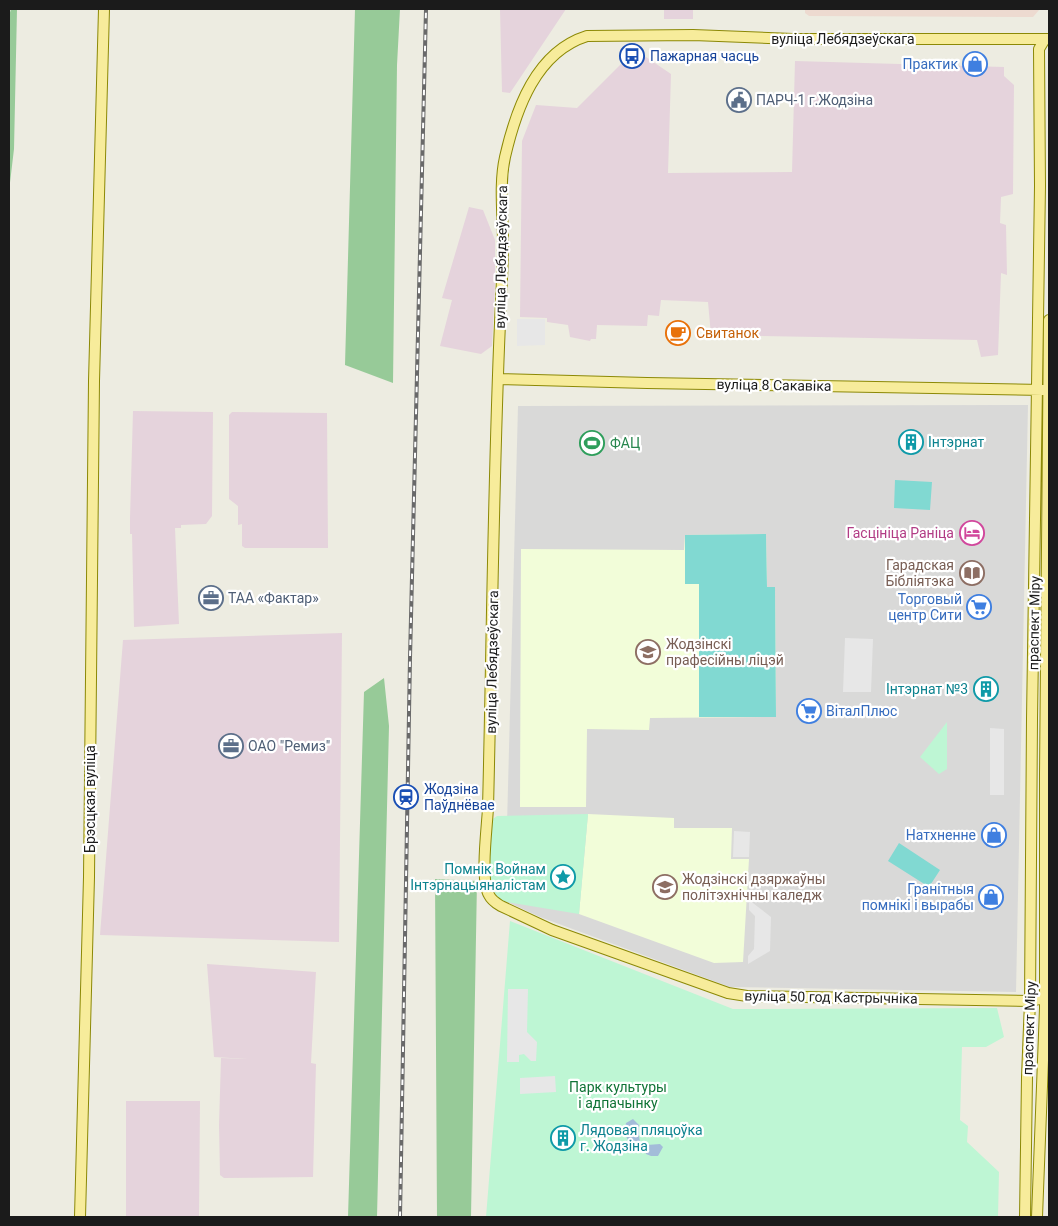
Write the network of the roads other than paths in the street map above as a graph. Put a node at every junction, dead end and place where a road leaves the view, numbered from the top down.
1 (104, 9) edge
2 (1048, 42) edge
3 (1044, 206) edge
4 (1049, 320) edge
5 (498, 379) junction
6 (1037, 390) junction
7 (1049, 390) edge
8 (1035, 572) junction
9 (1047, 573) junction
10 (1033, 757) junction
11 (1045, 757) junction
12 (552, 930) joint
13 (1047, 997) edge
14 (1030, 1001) junction
15 (1047, 1008) edge
16 (80, 1217) edge
17 (1025, 1217) edge
18 (1037, 1217) edge

1 - 16 main road, Брэсцкая вуліца
2 - 3 main road, праспект Міру
2 - 5 main road, вуліца Лебядзеўскага
3 - 6 main road, праспект Міру
4 - 7 main road, праспект Міру
5 - 6 main road, вуліца 8 Сакавіка
5 - 12 main road, вуліца Лебядзеўскага
6 - 7 main road, вуліца 8 Сакавіка
6 - 8 main road, праспект Міру
7 - 9 main road, праспект Міру
8 - 9 main road
8 - 10 main road, праспект Міру
9 - 11 main road, праспект Міру
10 - 11 main road
10 - 14 main road, праспект Міру
11 - 13 main road, праспект Міру
12 - 14 main road, вуліца 50 год Кастрычніка
13 - 14 main road, вуліца 50 год Кастрычніка
13 - 15 main road, праспект Міру
14 - 15 main road, вуліца 50 год Кастрычніка
14 - 17 main road, праспект Міру
15 - 18 main road, праспект Міру

